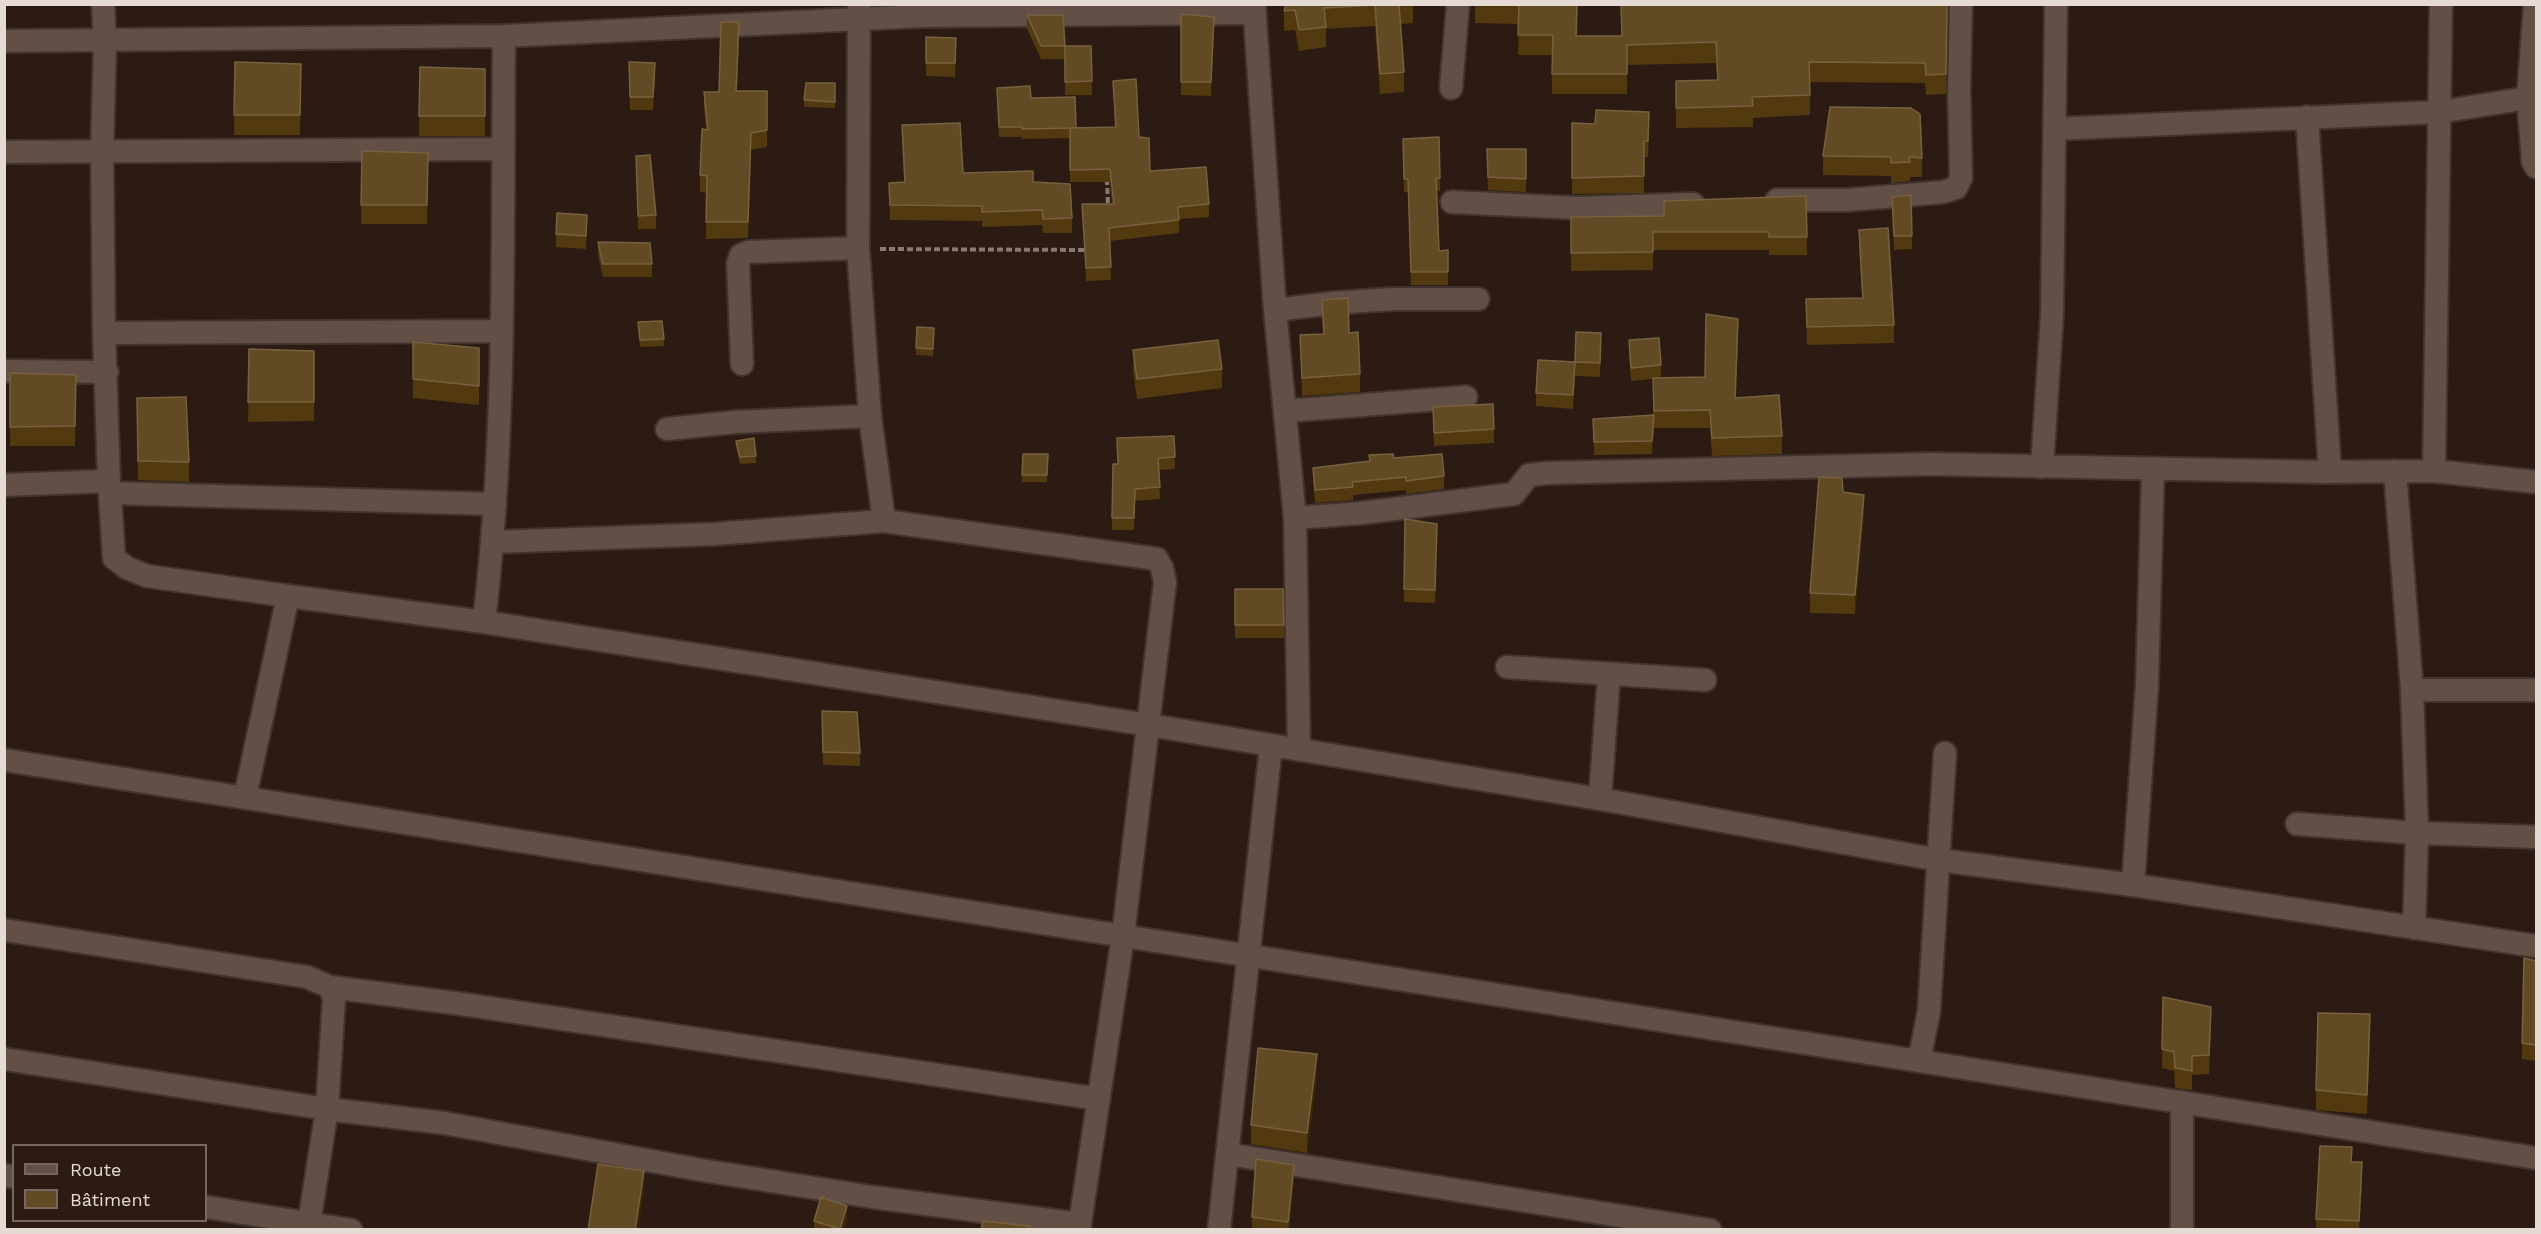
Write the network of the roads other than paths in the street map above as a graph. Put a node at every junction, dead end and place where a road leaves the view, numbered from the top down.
1 (103, 4) edge
2 (1458, 4) edge
3 (1961, 4) edge
4 (2056, 4) edge
5 (2441, 4) edge
6 (2535, 4) edge
7 (1254, 9) edge
8 (859, 11) edge
9 (504, 36) junction
10 (4, 41) edge
11 (105, 42) junction
12 (1451, 88) dead end
13 (2528, 98) junction
14 (2439, 112) junction
15 (2307, 117) junction
16 (2054, 129) junction
17 (503, 149) junction
18 (4, 152) edge
19 (102, 152) junction
20 (2536, 167) edge
21 (1761, 201) edge
22 (1452, 202) dead end
23 (1715, 203) edge
24 (858, 248) junction
25 (1478, 299) dead end
26 (1275, 310) junction
27 (501, 331) junction
28 (104, 333) junction
29 (742, 364) dead end
30 (4, 371) edge
31 (107, 372) junction
32 (1466, 397) dead end
33 (1286, 411) junction
34 (870, 416) junction
35 (667, 429) dead end
36 (2042, 467) junction
37 (2153, 469) junction
38 (2395, 471) junction
39 (2434, 471) junction
40 (2330, 472) junction
41 (2536, 482) edge
42 (4, 485) edge
43 (109, 487) junction
44 (495, 504) junction
45 (1295, 518) junction
46 (884, 521) junction
47 (494, 542) junction
48 (288, 596) junction
49 (484, 622) junction
50 (1507, 667) dead end
51 (1609, 674) junction
52 (1705, 680) dead end
53 (2412, 690) junction
54 (2536, 690) edge
55 (1149, 725) junction
56 (1271, 745) junction
57 (1299, 750) junction
58 (1946, 753) dead end
59 (4, 760) edge
60 (245, 797) junction
61 (1600, 799) junction
62 (2297, 824) dead end
63 (2417, 833) junction
64 (2536, 837) edge
65 (1939, 860) junction
66 (2133, 885) junction
67 (2414, 928) junction
68 (4, 930) edge
69 (1123, 936) junction
70 (2536, 946) edge
71 (1247, 955) junction
72 (330, 987) junction
73 (4, 1059) edge
74 (1919, 1061) junction
75 (1099, 1099) junction
76 (2182, 1102) junction
77 (327, 1109) junction
78 (1227, 1154) junction
79 (2536, 1158) edge
80 (207, 1207) edge
81 (308, 1226) edge
82 (1079, 1227) edge
83 (351, 1230) edge
84 (1219, 1230) edge
85 (1710, 1230) edge
86 (2182, 1230) edge

1 - 11 street
2 - 12 street
3 - 21 street
4 - 16 street
5 - 14 street
6 - 13 street
7 - 8 street
7 - 26 street
8 - 9 street
8 - 24 street
9 - 11 street
9 - 17 street
10 - 11 street
11 - 19 street
13 - 14 street
13 - 20 street
14 - 15 street
14 - 39 street
15 - 16 street
15 - 40 street
16 - 36 street
17 - 19 street
17 - 27 street
18 - 19 street
19 - 28 street
22 - 23 street
24 - 29 street
24 - 34 street
25 - 26 street
26 - 33 street
27 - 28 street
27 - 44 street
28 - 31 street
30 - 31 street
31 - 43 street
32 - 33 street
33 - 45 street
34 - 35 street
34 - 46 street
36 - 37 street
36 - 45 street
37 - 40 street
37 - 66 street
38 - 39 street
38 - 40 street
38 - 53 street
39 - 41 street
42 - 43 street
43 - 44 street
43 - 48 street
44 - 47 street
45 - 57 street
46 - 47 street
46 - 55 street
47 - 49 street
48 - 49 street
48 - 60 street
49 - 55 street
50 - 51 street
51 - 52 street
51 - 61 street
53 - 54 street
53 - 63 street
55 - 56 street
55 - 69 street
56 - 57 street
56 - 71 street
57 - 61 street
58 - 65 street
59 - 60 street
60 - 69 street
61 - 65 street
62 - 63 street
63 - 64 street
63 - 67 street
65 - 66 street
65 - 74 street
66 - 67 street
67 - 70 street
68 - 72 street
69 - 71 street
69 - 75 street
71 - 74 street
71 - 78 street
72 - 75 street
72 - 77 street
73 - 77 street
74 - 76 street
75 - 82 street
76 - 79 street
76 - 86 street
77 - 81 street
77 - 82 street
78 - 84 street
78 - 85 street
80 - 81 street
81 - 83 street

